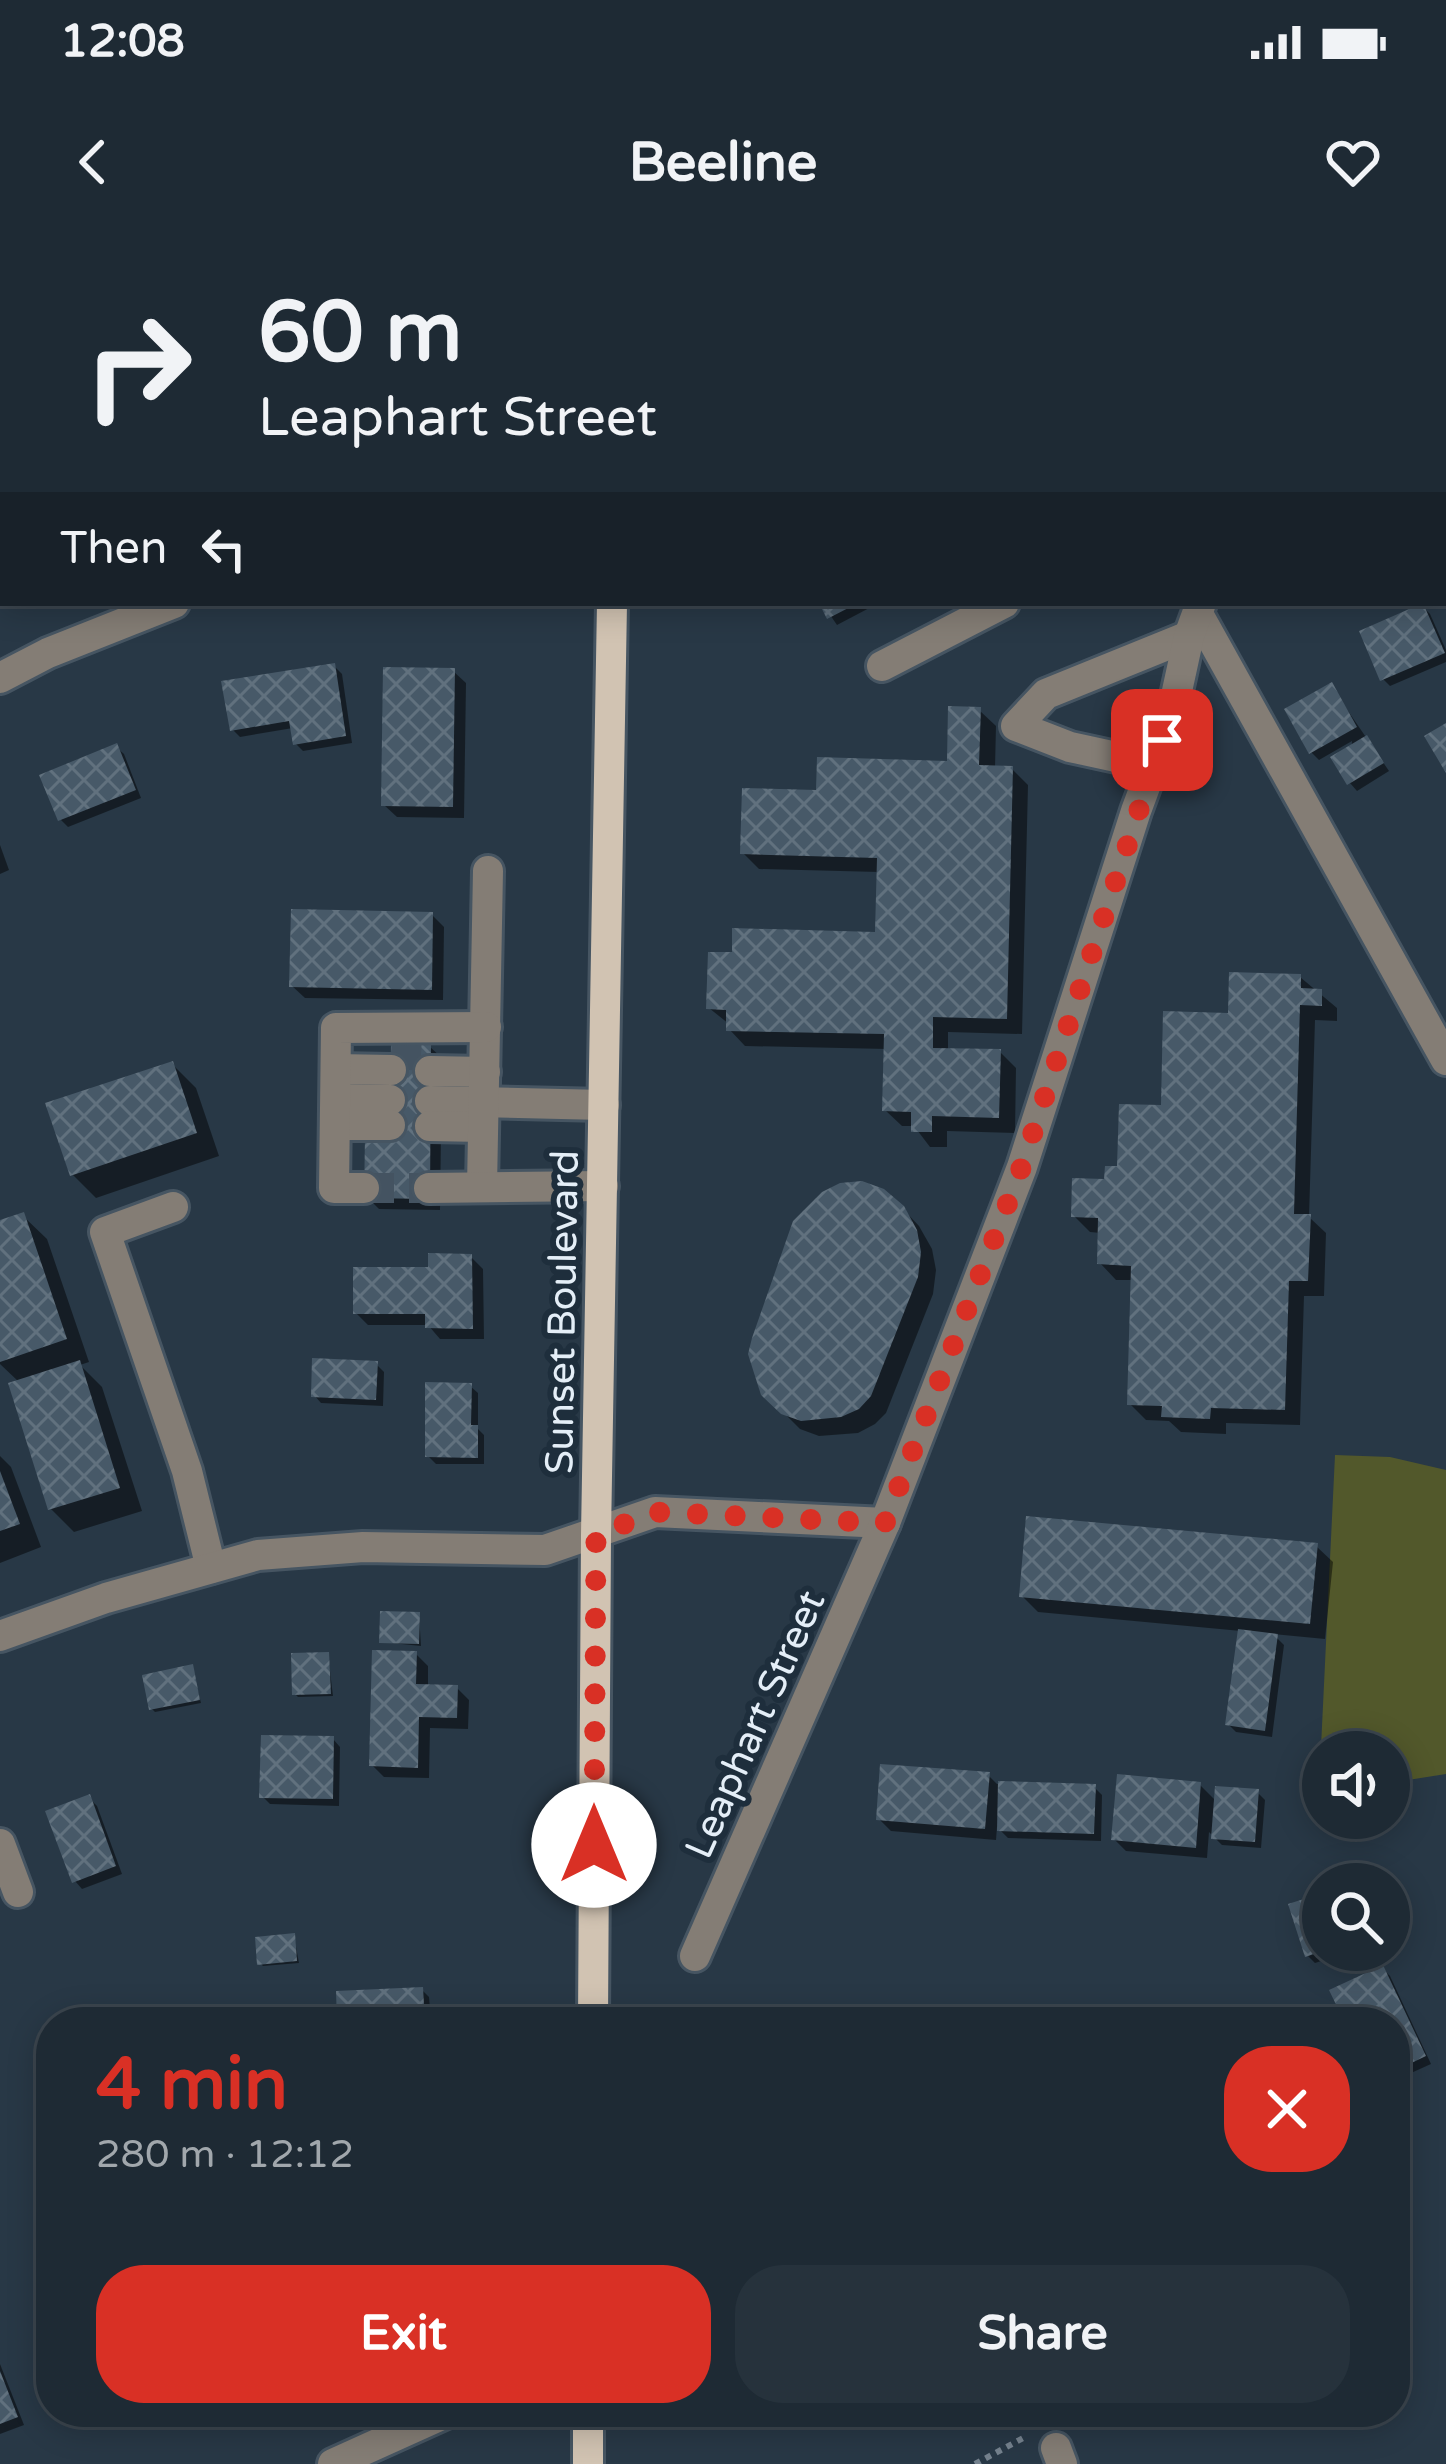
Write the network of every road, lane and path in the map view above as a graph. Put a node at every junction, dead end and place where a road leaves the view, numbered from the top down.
1 (166, 606) edge
2 (612, 606) edge
3 (998, 606) edge
4 (1196, 618) edge
5 (882, 666) dead end
6 (0, 678) edge
7 (1153, 765) junction
8 (488, 871) dead end
9 (1446, 1060) edge
10 (485, 1077) junction
11 (336, 1086) junction
12 (604, 1105) junction
13 (603, 1186) junction
14 (482, 1187) junction
15 (364, 1188) dead end
16 (429, 1188) tunnel mouth
17 (173, 1207) dead end
18 (885, 1523) junction
19 (596, 1535) junction
20 (211, 1568) junction
21 (0, 1636) edge
22 (0, 1844) edge
23 (18, 1892) dead end
24 (694, 1956) dead end
25 (593, 2007) edge
26 (415, 2427) edge
27 (589, 2427) edge
28 (1059, 2456) edge
29 (333, 2464) edge
30 (588, 2464) edge
31 (975, 2464) edge

1 - 6 street
2 - 12 main road, Sunset Boulevard
3 - 5 street
4 - 7 street, Leaphart Street
4 - 7 street
4 - 9 street
7 - 18 street, Leaphart Street
8 - 10 street
10 - 10 street
10 - 11 street
10 - 12 street
10 - 14 street
11 - 11 street
11 - 15 street
12 - 13 main road, Sunset Boulevard
13 - 14 street
13 - 19 main road, Sunset Boulevard
14 - 16 street
17 - 20 street
18 - 19 street
18 - 24 street, Leaphart Street
19 - 20 street
19 - 25 main road, Sunset Boulevard
20 - 21 street
22 - 23 street
26 - 29 street
27 - 30 main road
28 - 31 path

